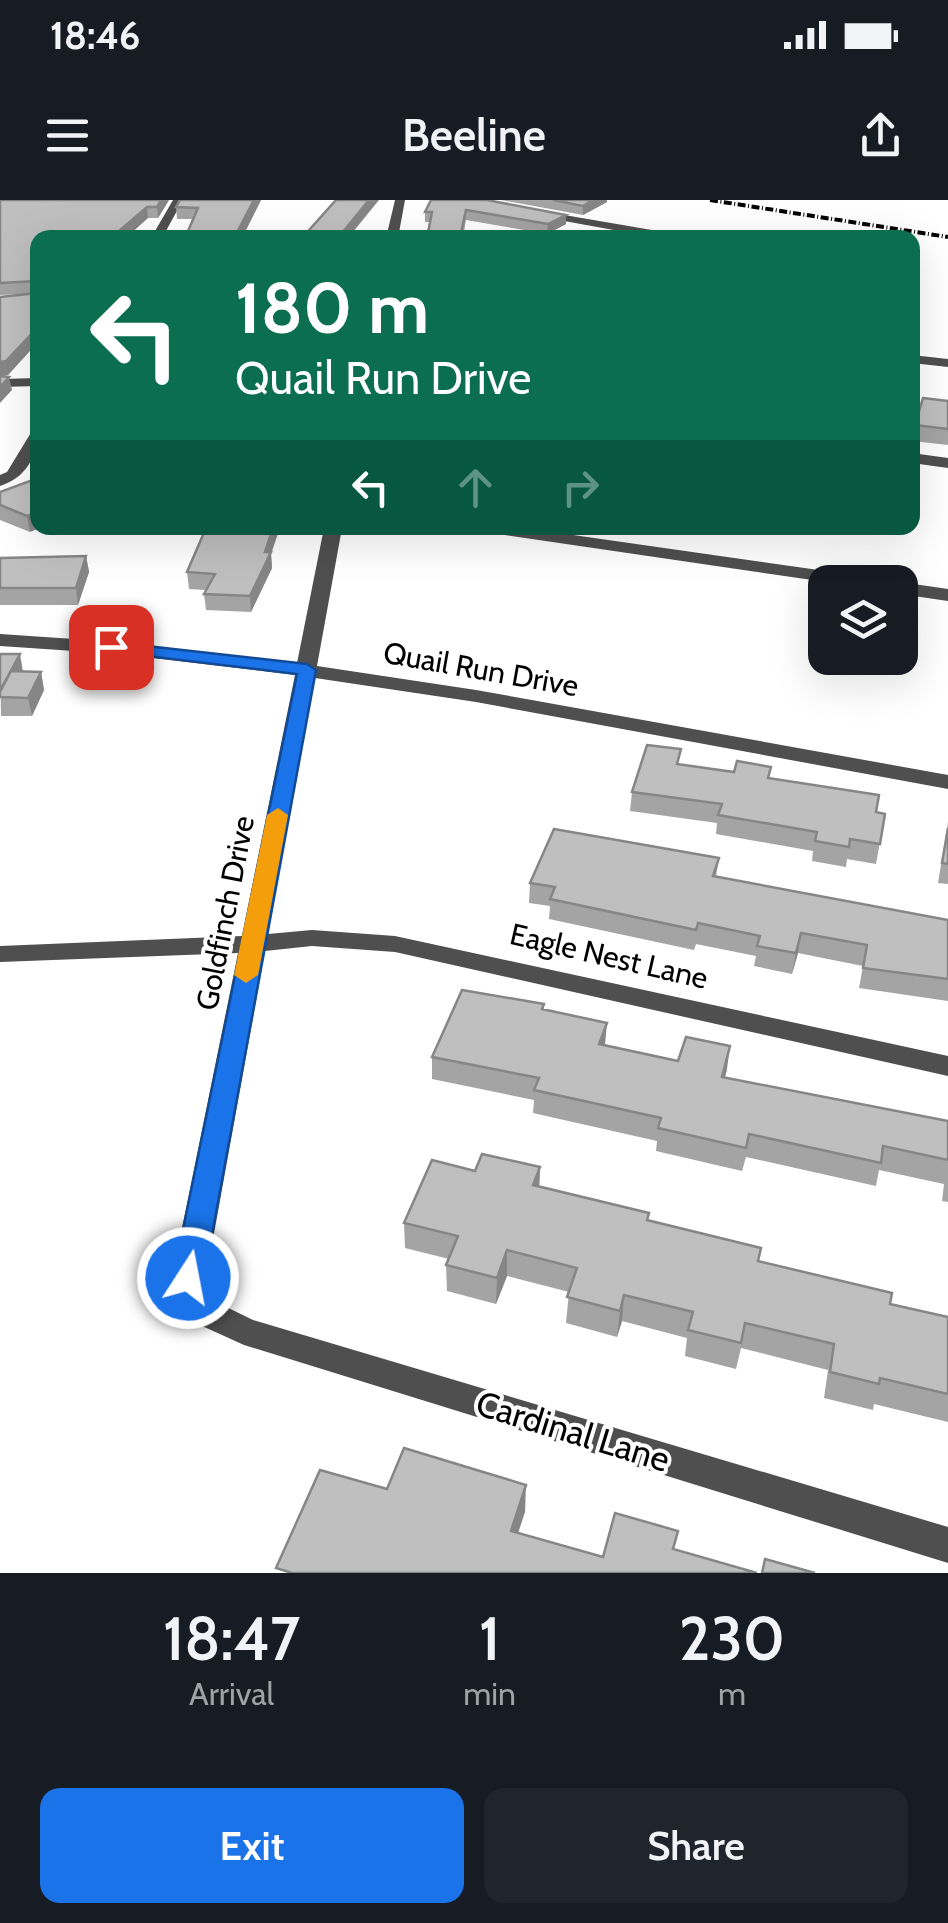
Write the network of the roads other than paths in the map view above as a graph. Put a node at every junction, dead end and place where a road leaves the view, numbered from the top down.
1 (178, 200) edge
2 (400, 200) edge
3 (516, 210) edge
4 (161, 230) edge
5 (394, 230) edge
6 (634, 230) edge
7 (920, 360) edge
8 (948, 363) edge
9 (30, 382) edge
10 (0, 383) edge
11 (30, 447) edge
12 (920, 459) edge
13 (948, 463) edge
14 (0, 482) edge
15 (332, 535) edge
16 (539, 535) edge
17 (808, 574) edge
18 (918, 591) edge
19 (948, 596) edge
20 (0, 640) edge
21 (307, 670) junction
22 (948, 782) edge
23 (252, 942) junction
24 (0, 954) edge
25 (948, 1066) edge
26 (201, 1310) joint
27 (948, 1545) edge

1 - 4 street
2 - 5 street
3 - 6 street
7 - 8 street
9 - 10 street
11 - 14 street
12 - 13 street
15 - 21 street, Goldfinch Drive
16 - 17 street
18 - 19 street
20 - 21 street, Quail Run Drive
21 - 22 street, Quail Run Drive
21 - 23 street, Goldfinch Drive
23 - 24 street, Eagle Nest Lane
23 - 25 street, Eagle Nest Lane
23 - 26 street, Goldfinch Drive
26 - 27 street, Cardinal Lane

